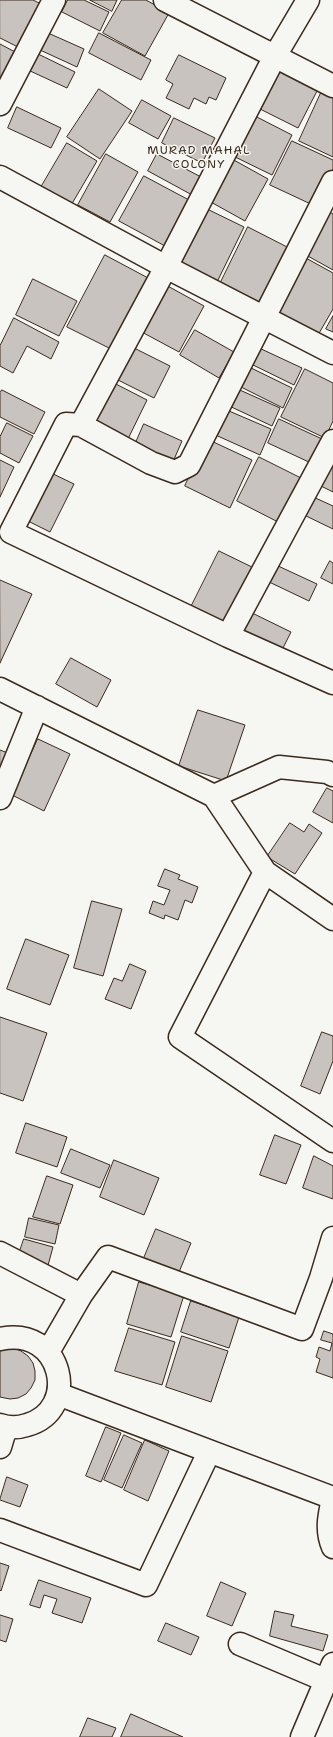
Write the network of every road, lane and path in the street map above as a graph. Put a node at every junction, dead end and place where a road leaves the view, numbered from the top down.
1 (54, 0) edge
2 (308, 0) edge
3 (175, 2) edge
4 (274, 56) junction
5 (333, 86) edge
6 (0, 104) edge
7 (0, 177) edge
8 (333, 182) edge
9 (166, 267) junction
10 (264, 318) junction
11 (333, 353) edge
12 (81, 424) junction
13 (333, 441) edge
14 (228, 636) junction
15 (332, 681) edge
16 (0, 689) edge
17 (37, 707) junction
18 (333, 775) edge
19 (214, 796) junction
20 (0, 798) edge
21 (265, 872) junction
22 (333, 919) edge
23 (333, 1140) edge
24 (333, 1238) edge
25 (0, 1252) edge
26 (327, 1277) edge
27 (81, 1295) junction
28 (0, 1339) edge
29 (48, 1352) junction
30 (58, 1394) junction
31 (2, 1433) edge
32 (209, 1452) junction
33 (333, 1498) edge
34 (0, 1530) edge
35 (333, 1547) edge
36 (240, 1644) dead end
37 (329, 1672) edge
38 (302, 1737) edge

1 - 6 street
2 - 4 street
3 - 4 street
4 - 5 street
4 - 9 street
7 - 9 street
8 - 10 street
9 - 10 street
9 - 12 street
10 - 11 street
10 - 12 street
12 - 14 street
13 - 14 street
14 - 15 street
16 - 17 street
17 - 19 street
17 - 20 street
18 - 19 street
19 - 21 street
21 - 22 street
21 - 23 street
24 - 26 street
25 - 27 street
26 - 27 street
27 - 29 street
28 - 29 street
29 - 30 street
30 - 31 street
30 - 32 street
32 - 33 street
32 - 34 street
33 - 35 street
36 - 37 street
37 - 38 street

